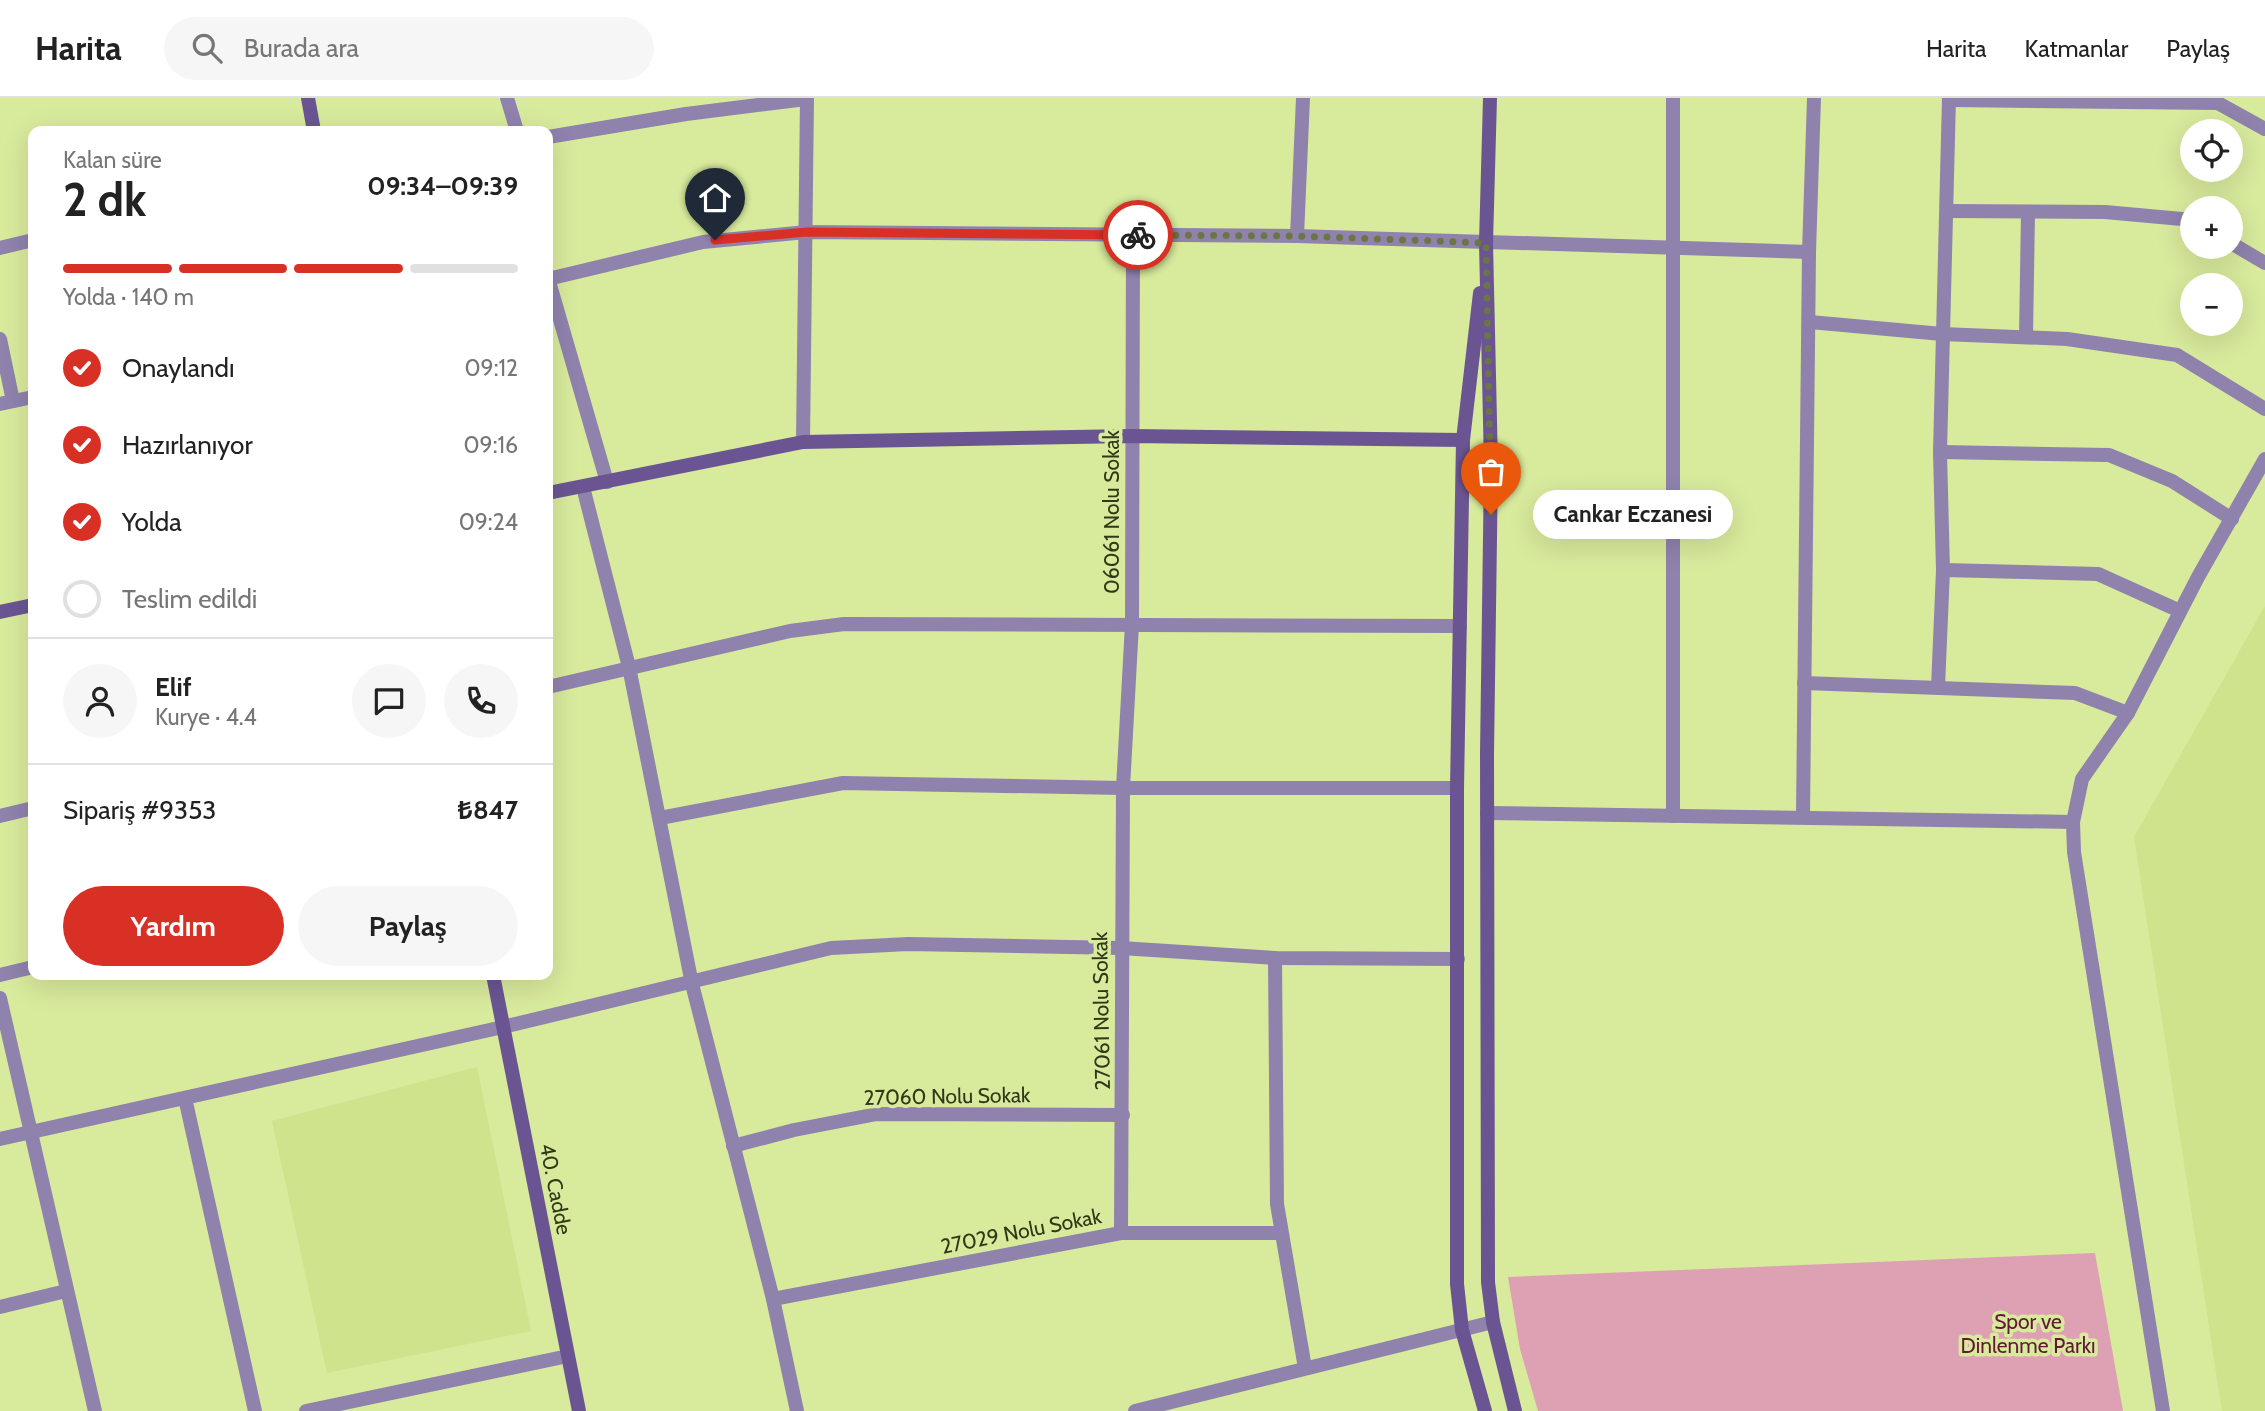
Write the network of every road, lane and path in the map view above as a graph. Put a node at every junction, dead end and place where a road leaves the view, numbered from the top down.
1 (308, 98) edge
2 (507, 98) edge
3 (685, 98) edge
4 (807, 98) edge
5 (1303, 98) edge
6 (1490, 98) edge
7 (1673, 98) edge
8 (1814, 98) edge
9 (1949, 99) edge
10 (686, 114) junction
11 (313, 126) edge
12 (515, 126) edge
13 (2265, 129) edge
14 (553, 136) edge
15 (1947, 211) junction
16 (2028, 212) junction
17 (2180, 219) edge
18 (807, 232) junction
19 (1133, 235) junction
20 (1297, 236) junction
21 (28, 241) edge
22 (1486, 243) junction
23 (1674, 246) junction
24 (0, 248) edge
25 (2243, 250) edge
26 (1809, 252) junction
27 (2265, 263) edge
28 (553, 278) edge
29 (553, 296) edge
30 (1810, 322) junction
31 (1941, 334) junction
32 (2026, 337) junction
33 (0, 339) edge
34 (28, 398) edge
35 (6, 403) edge
36 (2265, 409) edge
37 (1131, 436) junction
38 (1462, 440) junction
39 (803, 442) junction
40 (1940, 452) junction
41 (2265, 459) edge
42 (607, 482) junction
43 (583, 486) junction
44 (553, 492) edge
45 (2232, 519) junction
46 (1943, 570) junction
47 (28, 606) edge
48 (2180, 611) junction
49 (0, 612) edge
50 (1132, 624) junction
51 (1460, 626) junction
52 (629, 667) junction
53 (1804, 683) junction
54 (553, 686) edge
55 (1938, 687) junction
56 (2128, 713) junction
57 (1123, 788) junction
58 (1457, 788) junction
59 (28, 809) edge
60 (1487, 813) junction
61 (0, 816) edge
62 (1673, 816) junction
63 (1803, 816) junction
64 (660, 818) junction
65 (2073, 821) junction
66 (1121, 948) junction
67 (1275, 958) junction
68 (1458, 960) junction
69 (28, 968) edge
70 (0, 975) edge
71 (493, 980) edge
72 (692, 984) junction
73 (0, 998) edge
74 (503, 1027) junction
75 (185, 1098) junction
76 (1123, 1115) junction
77 (31, 1132) junction
78 (0, 1139) edge
79 (733, 1146) junction
80 (1121, 1233) junction
81 (1280, 1233) junction
82 (66, 1291) junction
83 (773, 1299) junction
84 (0, 1307) edge
85 (1493, 1322) junction
86 (1462, 1329) junction
87 (568, 1356) junction
88 (1305, 1368) junction
89 (95, 1411) edge
90 (255, 1411) edge
91 (306, 1411) edge
92 (579, 1411) edge
93 (797, 1411) edge
94 (1135, 1411) edge
95 (1485, 1411) edge
96 (1515, 1411) edge
97 (2163, 1411) edge

1 - 11 street
2 - 12 street
3 - 10 street
4 - 10 street
4 - 18 street
5 - 20 street
6 - 22 street
7 - 23 street
8 - 26 street
9 - 13 street
9 - 15 street
10 - 14 street
15 - 16 street
15 - 31 street
16 - 17 street
16 - 32 street
18 - 19 street
18 - 28 street
18 - 39 street
19 - 20 street
19 - 37 street, 06061 Nolu Sokak
20 - 22 street
21 - 24 street
22 - 23 street
22 - 38 street
22 - 60 street
23 - 26 street
23 - 62 street
25 - 27 street
26 - 30 street
29 - 42 street
30 - 31 street
30 - 53 street
31 - 32 street
31 - 40 street
32 - 36 street
33 - 35 street
34 - 35 street
37 - 38 street
37 - 39 street
37 - 50 street, 06061 Nolu Sokak
38 - 51 street
39 - 42 street
40 - 45 street
40 - 46 street
41 - 45 street
42 - 43 street
43 - 44 street
43 - 52 street
45 - 48 street
46 - 48 street
46 - 55 street
47 - 49 street
48 - 56 street
50 - 51 street
50 - 52 street
50 - 57 street, 06061 Nolu Sokak
51 - 58 street
52 - 54 street
52 - 64 street
53 - 55 street
53 - 63 street
55 - 56 street
56 - 65 street
57 - 58 street
57 - 64 street
57 - 66 street, 27061 Nolu Sokak
58 - 68 street
59 - 61 street
60 - 62 street
60 - 85 street
62 - 63 street
63 - 65 street
64 - 72 street
65 - 97 street
66 - 67 street
66 - 72 street
66 - 76 street, 27061 Nolu Sokak
67 - 68 street
67 - 81 street
68 - 86 street
69 - 70 street
71 - 74 street, 40. Cadde
72 - 74 street
72 - 79 street
73 - 77 street
74 - 75 street
74 - 87 street, 40. Cadde
75 - 77 street
75 - 90 street
76 - 79 street, 27060 Nolu Sokak
76 - 80 street, 27061 Nolu Sokak
77 - 78 street
77 - 82 street
79 - 83 street
80 - 81 street, 27029 Nolu Sokak
80 - 83 street, 27029 Nolu Sokak
81 - 88 street
82 - 84 street
82 - 89 street
83 - 93 street
85 - 86 street
85 - 96 street
86 - 88 street
86 - 95 street
87 - 91 street
87 - 92 street, 40. Cadde
88 - 94 street

